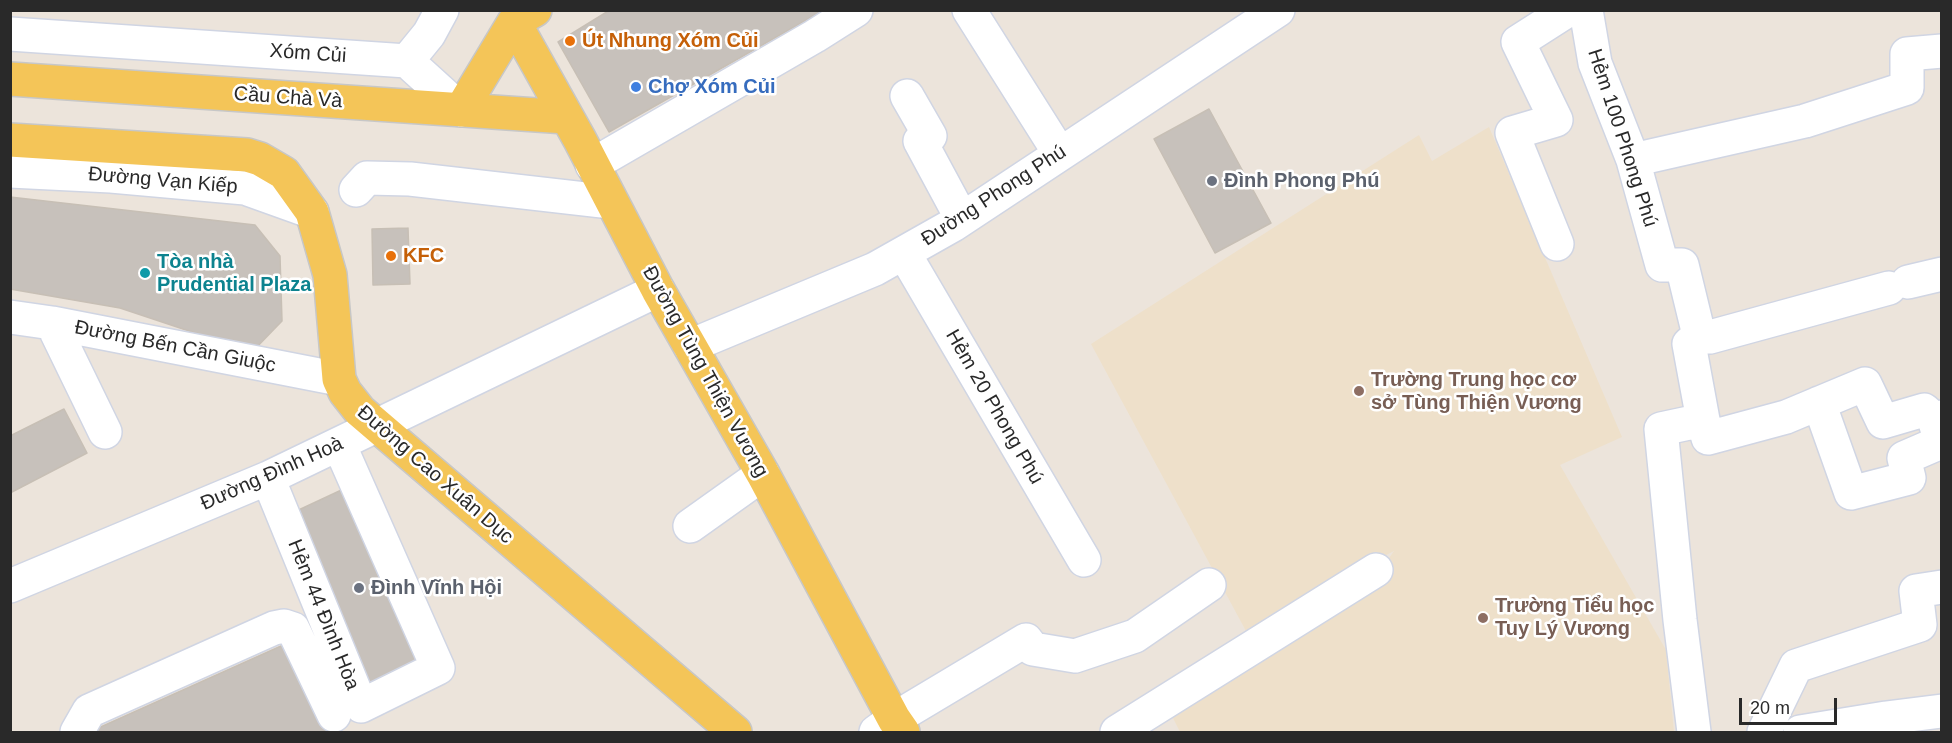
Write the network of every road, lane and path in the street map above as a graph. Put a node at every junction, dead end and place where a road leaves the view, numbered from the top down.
1 (442, 10) edge
2 (856, 10) edge
3 (969, 10) edge
4 (1278, 10) edge
5 (1568, 10) edge
6 (1586, 10) edge
7 (519, 14) edge
8 (48, 24) edge
9 (10, 34) edge
10 (1941, 51) edge
11 (407, 61) junction
12 (10, 79) edge
13 (907, 96) dead end
14 (461, 110) junction
15 (566, 117) junction
16 (10, 140) edge
17 (1060, 154) junction
18 (1633, 159) junction
19 (592, 165) junction
20 (10, 171) edge
21 (356, 190) dead end
22 (611, 202) junction
23 (312, 212) junction
24 (962, 219) junction
25 (1557, 244) dead end
26 (904, 253) junction
27 (1941, 274) edge
28 (658, 290) junction
29 (10, 317) edge
30 (52, 322) junction
31 (1699, 335) junction
32 (690, 346) junction
33 (339, 379) junction
34 (1819, 403) junction
35 (1938, 418) edge
36 (1703, 420) junction
37 (377, 425) junction
38 (105, 432) dead end
39 (339, 444) junction
40 (763, 474) junction
41 (268, 477) junction
42 (690, 526) dead end
43 (1084, 560) dead end
44 (1376, 570) dead end
45 (1209, 585) dead end
46 (10, 586) edge
47 (1941, 587) edge
48 (1941, 711) edge
49 (334, 715) dead end
50 (891, 728) edge
51 (77, 732) edge
52 (735, 732) edge
53 (1117, 732) edge
54 (1694, 732) edge
55 (1764, 732) edge
56 (1800, 732) edge

1 - 11 street
2 - 19 street
3 - 17 street
4 - 17 street, Đường Phong Phú
5 - 25 street
6 - 18 street, Hẻm 100 Phong Phú
7 - 14 main road
7 - 15 main road, Đường Tùng Thiện Vương
8 - 9 street, Xóm Củi
8 - 11 street, Xóm Củi
10 - 18 street
11 - 14 street
12 - 14 main road, Cầu Chà Và
13 - 24 street
14 - 15 main road, Cầu Chà Và
15 - 19 main road, Đường Tùng Thiện Vương
16 - 23 main road, Đường Cao Xuân Dục
17 - 24 street, Đường Phong Phú
18 - 31 street, Hẻm 100 Phong Phú
19 - 22 main road, Đường Tùng Thiện Vương
20 - 23 street, Đường Vạn Kiếp
21 - 22 street
22 - 28 main road, Đường Tùng Thiện Vương
23 - 33 main road, Đường Cao Xuân Dục
24 - 26 street, Đường Phong Phú
26 - 32 street, Đường Phong Phú
26 - 43 street, Hẻm 20 Phong Phú
27 - 31 street
28 - 32 main road, Đường Tùng Thiện Vương
28 - 37 street, Đường Đình Hoà
29 - 30 street, Đường Bến Cần Giuộc
30 - 33 street, Đường Bến Cần Giuộc
30 - 38 street
31 - 36 street
32 - 40 main road, Đường Tùng Thiện Vương
33 - 37 main road, Đường Cao Xuân Dục
34 - 35 street
34 - 35 street
34 - 36 street
36 - 54 street
37 - 39 street, Đường Đình Hoà
37 - 52 main road, Đường Cao Xuân Dục
39 - 41 street, Đường Đình Hoà
39 - 41 street, Hẻm 44 Đình Hòa
40 - 42 street
40 - 50 main road, Đường Tùng Thiện Vương
41 - 46 street, Đường Đình Hoà
44 - 53 street
45 - 50 street
47 - 55 street
48 - 56 street
49 - 51 street

